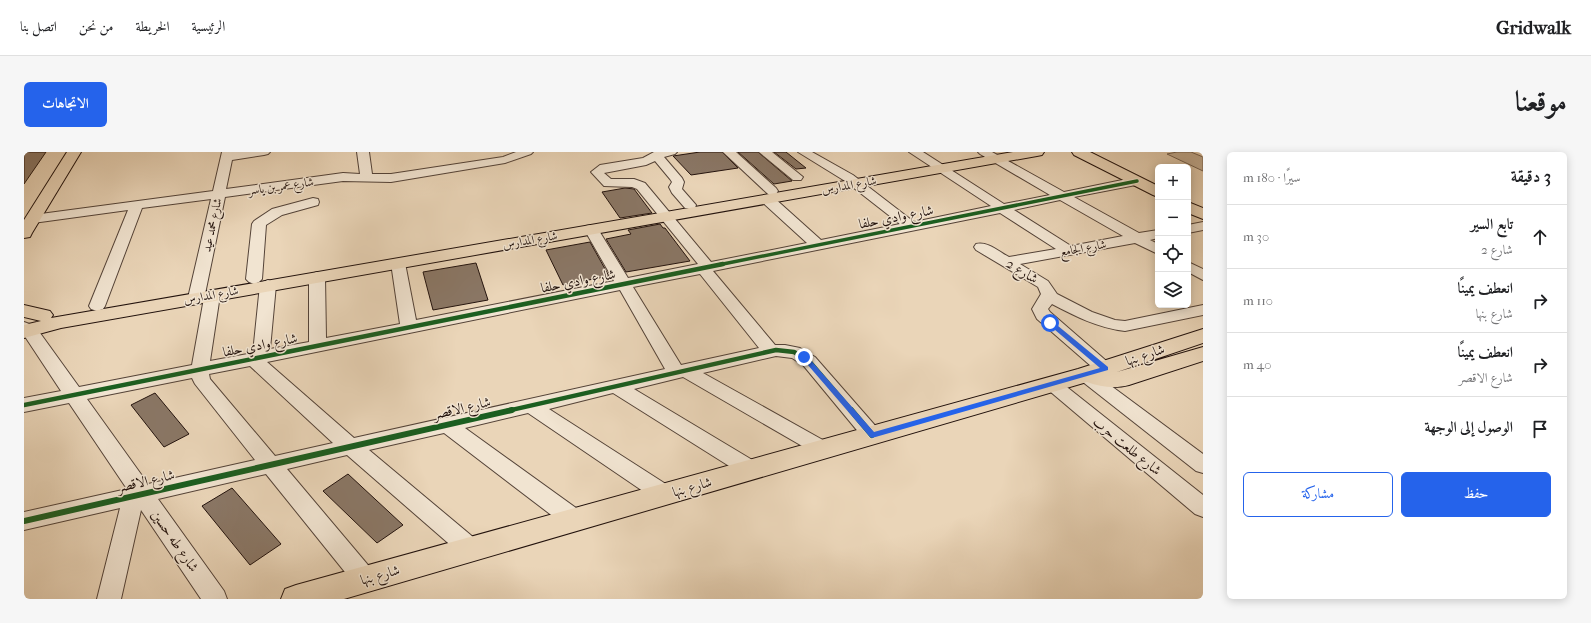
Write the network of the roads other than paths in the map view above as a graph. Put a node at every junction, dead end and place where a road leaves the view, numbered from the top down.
1 (74, 152) edge
2 (264, 152) edge
3 (363, 152) edge
4 (527, 152) edge
5 (671, 152) edge
6 (729, 152) edge
7 (765, 152) edge
8 (804, 152) edge
9 (914, 152) edge
10 (1037, 152) edge
11 (1079, 152) edge
12 (1094, 152) edge
13 (228, 154) edge
14 (993, 154) edge
15 (508, 155) edge
16 (656, 155) junction
17 (782, 165) junction
18 (938, 166) junction
19 (749, 170) junction
20 (366, 177) junction
21 (797, 177) dead end
22 (853, 181) junction
23 (1137, 181) junction
24 (1155, 182) edge
25 (1155, 190) edge
26 (219, 194) junction
27 (770, 195) junction
28 (1062, 196) junction
29 (1191, 198) edge
30 (313, 202) dead end
31 (1203, 204) edge
32 (137, 205) junction
33 (690, 205) junction
34 (1002, 208) junction
35 (1191, 208) edge
36 (665, 213) junction
37 (1203, 214) edge
38 (33, 219) junction
39 (911, 226) junction
40 (1203, 226) edge
41 (1191, 228) edge
42 (591, 229) junction
43 (24, 233) edge
44 (1155, 235) edge
45 (1138, 238) junction
46 (818, 245) junction
47 (981, 247) dead end
48 (1155, 248) edge
49 (1069, 251) junction
50 (1008, 262) junction
51 (398, 263) junction
52 (706, 268) junction
53 (1191, 268) edge
54 (1203, 275) edge
55 (317, 277) junction
56 (261, 282) junction
57 (624, 284) junction
58 (202, 294) junction
59 (1049, 296) junction
60 (97, 306) junction
61 (1203, 310) edge
62 (25, 324) edge
63 (409, 327) junction
64 (1203, 336) edge
65 (318, 346) junction
66 (770, 350) junction
67 (1203, 354) edge
68 (257, 358) junction
69 (200, 370) junction
70 (680, 371) junction
71 (1092, 373) junction
72 (1052, 384) junction
73 (615, 386) junction
74 (74, 395) junction
75 (24, 405) edge
76 (530, 405) junction
77 (446, 424) junction
78 (872, 435) junction
79 (350, 446) junction
80 (823, 449) junction
81 (269, 465) junction
82 (1203, 465) edge
83 (752, 470) junction
84 (664, 494) junction
85 (138, 495) junction
86 (1203, 508) edge
87 (575, 520) junction
88 (24, 521) edge
89 (472, 549) junction
90 (365, 579) junction
91 (109, 599) edge
92 (215, 599) edge
93 (296, 599) edge

1 - 38 main road
2 - 13 street
3 - 20 street
4 - 15 street, شارع عمر بن ياسر
5 - 16 street
6 - 19 street
7 - 17 street
8 - 22 street
9 - 18 street
10 - 14 main road, شارع المدارس
11 - 23 main road
12 - 24 main road
13 - 26 street, شارع محمد عيد
14 - 18 main road, شارع المدارس
14 - 28 street
15 - 20 street, شارع عمر بن ياسر
16 - 33 street
16 - 36 street
17 - 19 street
17 - 21 street
18 - 22 main road, شارع المدارس
18 - 34 street
19 - 27 street
20 - 26 street, شارع عمر بن ياسر
22 - 27 main road, شارع المدارس
22 - 39 street
23 - 25 main road
23 - 28 street, شارع وادي حلفا
26 - 32 street, شارع عمر بن ياسر
26 - 58 street, شارع محمد عيد
27 - 33 main road, شارع المدارس
27 - 36 main road, شارع المدارس
27 - 46 street
28 - 34 street, شارع وادي حلفا
28 - 45 street
29 - 31 main road
30 - 56 street
32 - 38 street, شارع عمر بن ياسر
32 - 60 street
33 - 36 main road, شارع المدارس
34 - 39 street, شارع وادي حلفا
34 - 49 street
35 - 37 main road
36 - 42 main road, شارع المدارس
36 - 52 street
36 - 56 main road, شارع المدارس
38 - 43 main road
39 - 46 street, شارع وادي حلفا
40 - 41 street
42 - 51 main road, شارع المدارس
42 - 57 street
44 - 45 street, شارع الجامع
45 - 48 street
45 - 49 street, شارع الجامع
46 - 52 street, شارع وادي حلفا
47 - 50 street, شارع 2
49 - 50 street, شارع الجامع
50 - 59 street, شارع 2
51 - 55 main road, شارع المدارس
51 - 63 street
52 - 57 street, شارع وادي حلفا
52 - 66 street
53 - 54 street
55 - 56 main road, شارع المدارس
55 - 65 street
56 - 58 main road, شارع المدارس
56 - 68 street
57 - 63 street, شارع وادي حلفا
57 - 70 street
58 - 60 main road, شارع المدارس
58 - 62 main road, شارع المدارس
58 - 69 street, شارع محمد عيد
59 - 61 street
59 - 71 street, شارع 2
60 - 62 main road, شارع المدارس
62 - 74 street, شارع طه حسين
63 - 65 street, شارع وادي حلفا
64 - 71 main road, شارع بنها
65 - 68 street, شارع وادي حلفا
66 - 70 street, شارع الاقصر
66 - 78 street, شارع الاقصر
67 - 71 main road, شارع بنها
68 - 69 street, شارع وادي حلفا
68 - 79 street
69 - 74 street, شارع وادي حلفا
69 - 81 street
70 - 73 street, شارع الاقصر
70 - 80 street
71 - 72 main road, شارع بنها
71 - 82 street
72 - 78 main road, شارع بنها
72 - 86 street, شارع طلعت حرب
73 - 76 street, شارع الاقصر
73 - 83 street
74 - 75 street, شارع وادي حلفا
74 - 85 street, شارع طه حسين
76 - 77 street, شارع الاقصر
76 - 84 street
77 - 79 street, شارع الاقصر
77 - 87 street
78 - 80 main road, شارع بنها
79 - 81 street, شارع الاقصر
79 - 89 street
80 - 83 main road, شارع بنها
81 - 85 street, شارع الاقصر
81 - 90 street
83 - 84 main road, شارع بنها
84 - 87 main road, شارع بنها
85 - 88 street, شارع الاقصر
85 - 91 street
85 - 92 street, شارع طه حسين
87 - 89 main road, شارع بنها
89 - 90 main road, شارع بنها
90 - 93 main road, شارع بنها

